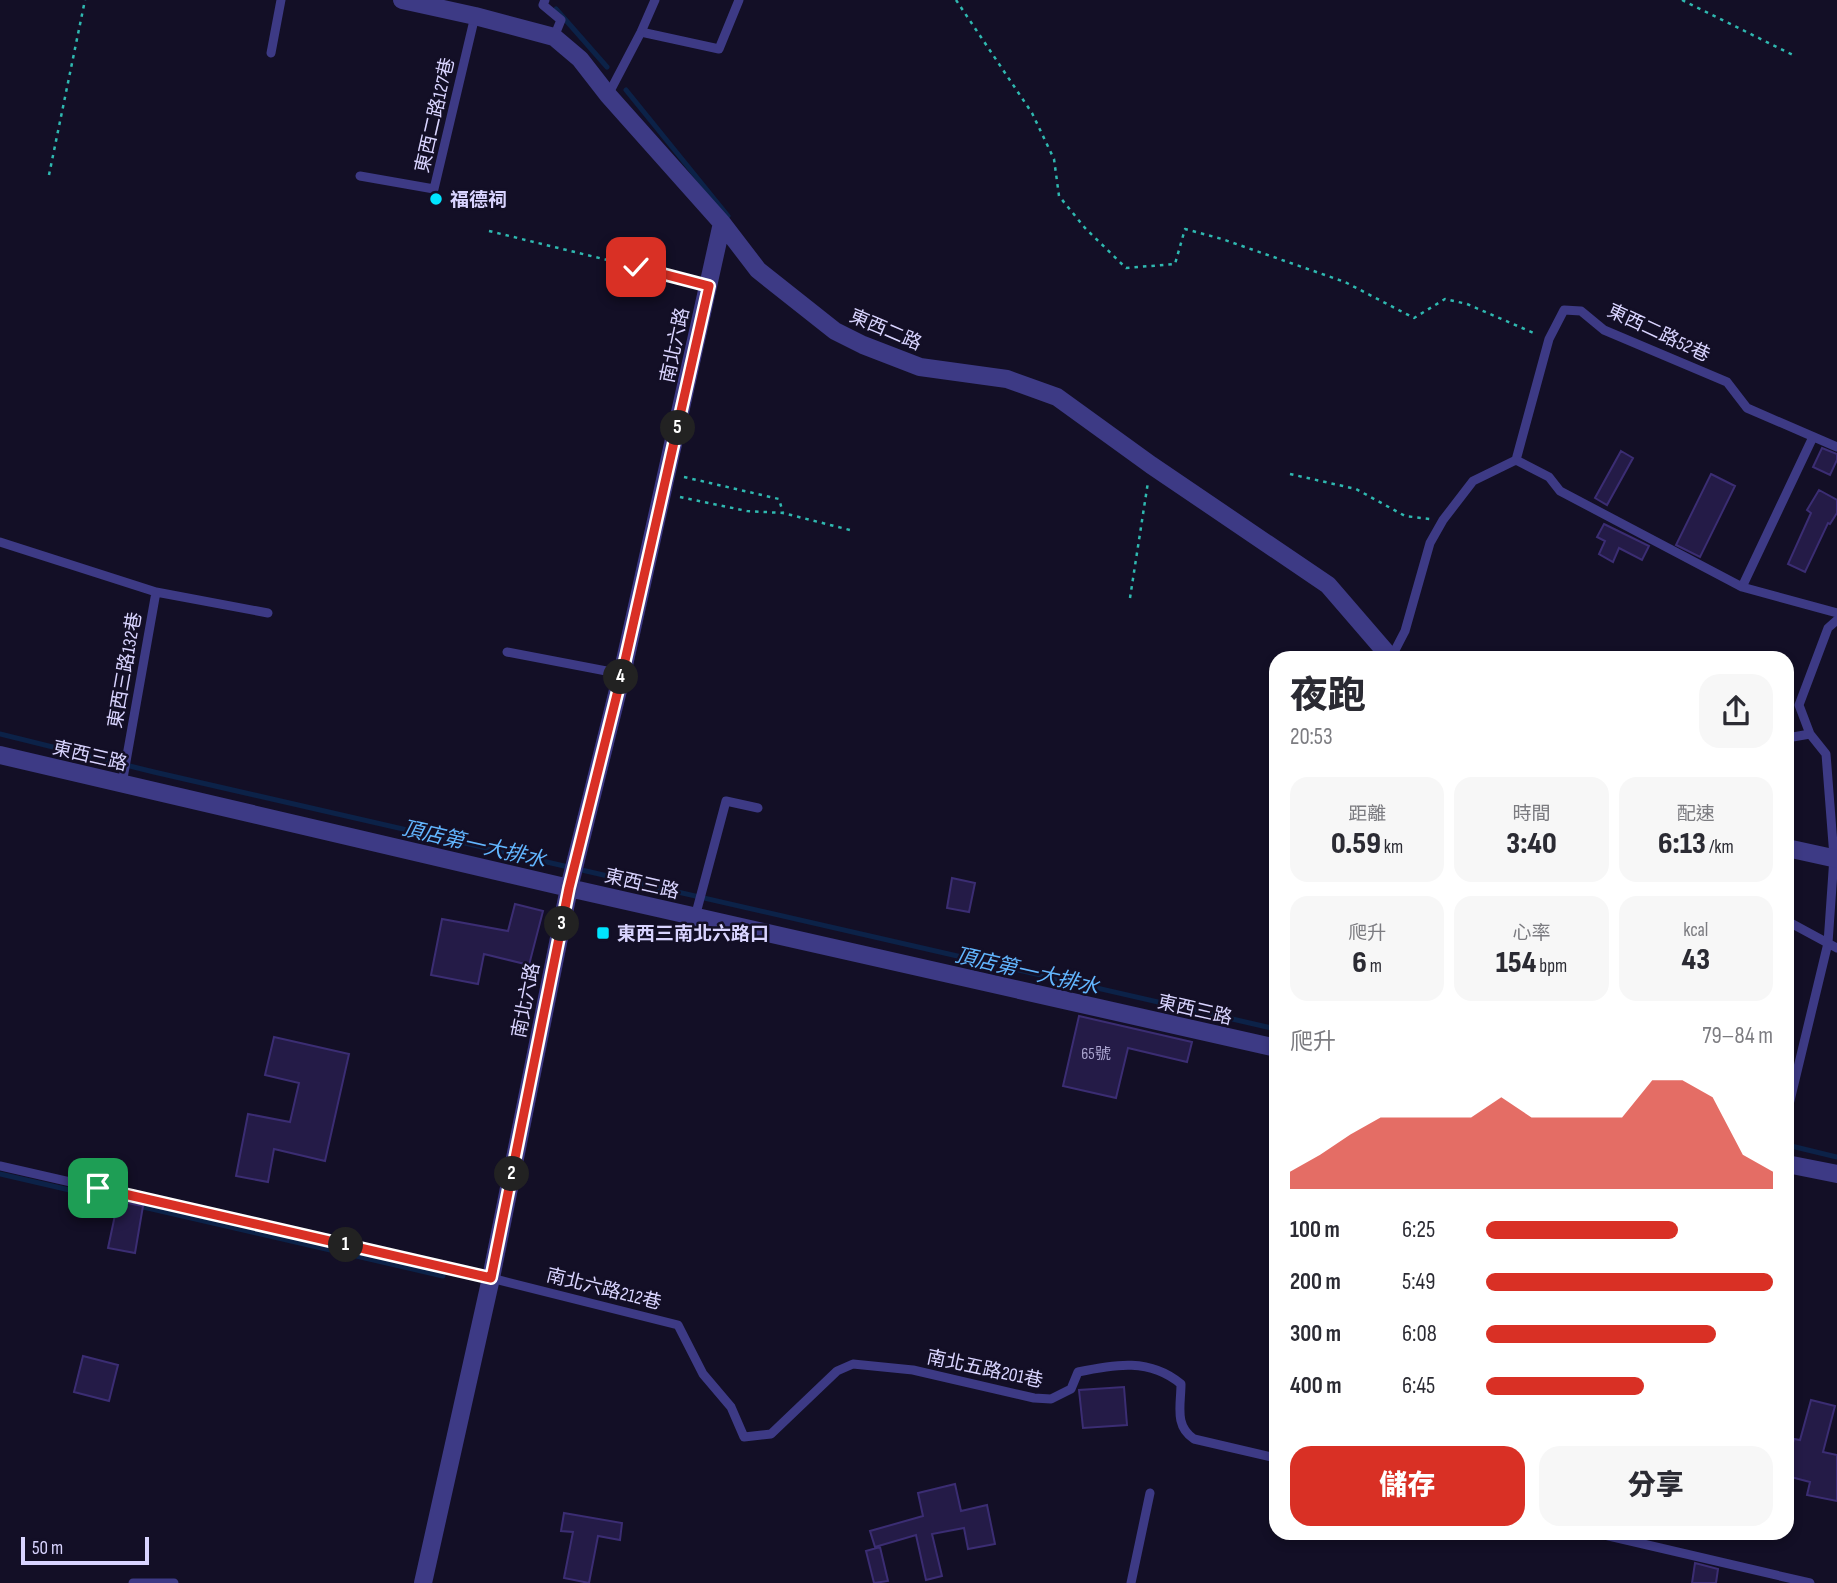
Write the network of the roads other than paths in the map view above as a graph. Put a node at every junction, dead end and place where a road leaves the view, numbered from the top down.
1 (281, 0) edge
2 (402, 0) edge
3 (545, 0) edge
4 (655, 0) edge
5 (738, 0) edge
6 (475, 16) junction
7 (641, 32) junction
8 (554, 37) junction
9 (271, 53) dead end
10 (608, 95) junction
11 (360, 176) dead end
12 (722, 223) junction
13 (1813, 437) junction
14 (1837, 447) edge
15 (1516, 460) junction
16 (0, 542) edge
17 (1742, 587) junction
18 (156, 592) junction
19 (268, 613) dead end
20 (1837, 613) edge
21 (1837, 620) edge
22 (1385, 651) edge
23 (1395, 651) edge
24 (507, 652) dead end
25 (622, 674) junction
26 (1810, 734) junction
27 (1794, 737) edge
28 (0, 755) edge
29 (122, 784) junction
30 (758, 808) dead end
31 (1794, 849) edge
32 (1835, 858) edge
33 (569, 888) junction
34 (695, 917) junction
35 (1794, 925) edge
36 (1832, 946) edge
37 (1269, 1046) edge
38 (1794, 1087) edge
39 (1794, 1165) edge
40 (0, 1166) edge
41 (1837, 1174) edge
42 (491, 1278) junction
43 (771, 1434) joint
44 (1269, 1456) edge
45 (1150, 1493) dead end
46 (1627, 1540) edge
47 (133, 1583) edge
48 (174, 1583) edge
49 (423, 1583) edge
50 (1131, 1583) edge
51 (1810, 1583) edge

1 - 9 lane
2 - 6 street, 東西二路
3 - 8 lane
4 - 7 lane
5 - 7 lane
6 - 8 street, 東西二路
6 - 11 lane, 東西二路127巷
7 - 10 lane
8 - 10 street, 東西二路
10 - 12 street, 東西二路
12 - 22 street, 東西二路
12 - 25 street, 南北六路
13 - 14 lane, 東西二路52巷
13 - 15 lane, 東西二路52巷
13 - 17 lane
15 - 17 lane
15 - 23 lane
16 - 18 lane
17 - 20 lane
18 - 19 lane, 東西三路132巷
18 - 29 lane, 東西三路132巷
21 - 26 lane
24 - 25 lane
25 - 33 street, 南北六路
26 - 27 lane
26 - 32 lane
28 - 29 street, 東西三路
29 - 33 street, 東西三路
30 - 34 lane
31 - 32 street
32 - 36 lane
33 - 34 street, 東西三路
33 - 42 street, 南北六路
34 - 37 street, 東西三路
35 - 36 lane
36 - 38 lane
39 - 41 street
40 - 42 lane
42 - 43 lane, 南北六路212巷
42 - 49 street, 南北六路
43 - 44 lane, 南北五路201巷
45 - 50 lane
46 - 51 lane
47 - 48 lane

